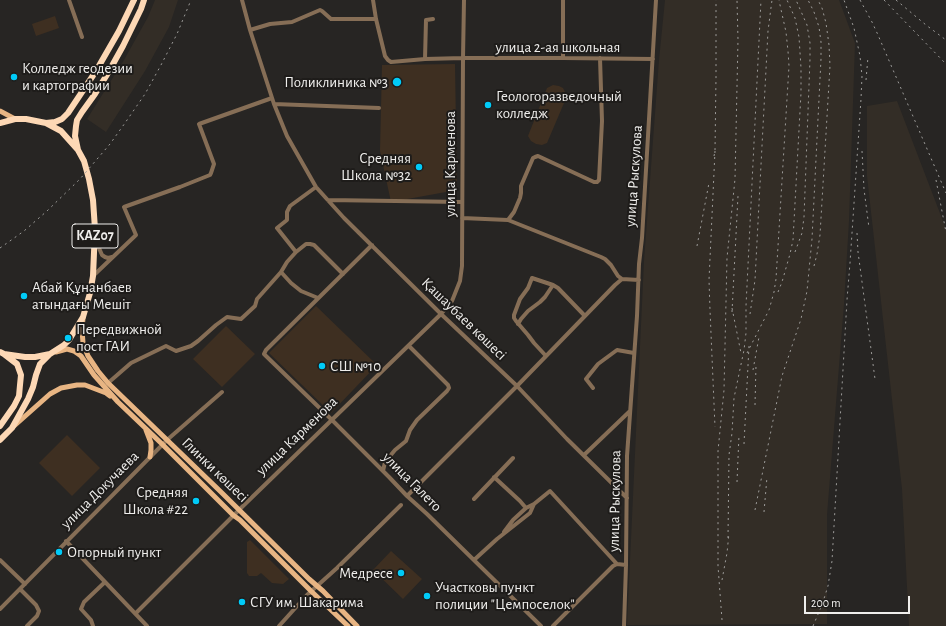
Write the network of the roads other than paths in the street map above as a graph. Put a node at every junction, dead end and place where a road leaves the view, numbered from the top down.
1 (68, 0) edge
2 (134, 0) edge
3 (144, 0) edge
4 (242, 0) edge
5 (373, 0) edge
6 (464, 0) edge
7 (563, 0) edge
8 (656, 0) edge
9 (376, 19) junction
10 (433, 19) dead end
11 (250, 30) junction
12 (82, 37) dead end
13 (463, 58) junction
14 (563, 58) junction
15 (600, 58) junction
16 (425, 59) junction
17 (653, 59) junction
18 (272, 98) junction
19 (274, 104) junction
20 (379, 108) dead end
21 (0, 111) edge
22 (15, 119) junction
23 (0, 123) edge
24 (46, 123) junction
25 (78, 150) junction
26 (316, 187) junction
27 (328, 200) junction
28 (462, 202) junction
29 (462, 218) junction
30 (508, 220) junction
31 (95, 239) junction
32 (372, 245) junction
33 (296, 252) junction
34 (115, 256) junction
35 (281, 272) junction
36 (343, 274) junction
37 (93, 276) junction
38 (639, 280) junction
39 (620, 281) junction
40 (553, 285) junction
41 (318, 298) junction
42 (441, 314) junction
43 (585, 316) junction
44 (83, 317) junction
45 (518, 324) junction
46 (409, 346) junction
47 (2, 353) edge
48 (51, 353) junction
49 (634, 353) junction
50 (546, 356) junction
51 (108, 384) junction
52 (517, 386) junction
53 (594, 388) dead end
54 (222, 392) dead end
55 (118, 402) junction
56 (630, 411) junction
57 (332, 420) junction
58 (0, 426) edge
59 (12, 428) junction
60 (146, 429) junction
61 (0, 440) edge
62 (167, 440) junction
63 (162, 444) junction
64 (584, 455) junction
65 (150, 457) junction
66 (513, 458) dead end
67 (383, 471) junction
68 (494, 478) junction
69 (407, 496) junction
70 (627, 498) junction
71 (474, 499) dead end
72 (534, 504) junction
73 (401, 505) dead end
74 (526, 508) junction
75 (239, 510) junction
76 (233, 515) junction
77 (501, 535) junction
78 (66, 541) junction
79 (0, 560) edge
80 (474, 560) junction
81 (617, 564) junction
82 (626, 565) junction
83 (105, 582) junction
84 (25, 584) junction
85 (318, 586) junction
86 (20, 589) junction
87 (312, 591) junction
88 (0, 609) edge
89 (136, 613) junction
90 (27, 626) edge
91 (93, 626) edge
92 (148, 626) edge
93 (279, 626) edge
94 (348, 626) edge
95 (357, 626) edge
96 (541, 626) edge
97 (553, 626) edge
98 (624, 626) edge

1 - 12 street
2 - 24 highway
3 - 25 highway, KAZ07
4 - 11 street, Қашаубаев көшесі
5 - 9 street
6 - 13 street, улица Карменова
7 - 14 street
8 - 17 street, улица Рыскулова
9 - 11 street
9 - 16 street, улица 2-ая школьная
10 - 16 street
11 - 18 street, Қашаубаев көшесі
13 - 14 street, улица 2-ая школьная
13 - 16 street, улица 2-ая школьная
13 - 28 street, улица Карменова
14 - 15 street, улица 2-ая школьная
15 - 17 street, улица 2-ая школьная
15 - 30 street
17 - 38 street, улица Рыскулова
18 - 19 street, Қашаубаев көшесі
18 - 34 street
19 - 20 street
19 - 26 street, Қашаубаев көшесі
21 - 22 main road
22 - 23 highway, KAZ07
22 - 24 highway, KAZ07
24 - 25 highway, KAZ07
25 - 31 highway, KAZ07
26 - 27 street, Қашаубаев көшесі
26 - 33 street
27 - 28 street
27 - 32 street, Қашаубаев көшесі
28 - 29 street, улица Карменова
29 - 30 street
29 - 42 street, улица Карменова
30 - 39 street
31 - 34 street
31 - 37 highway, KAZ07
32 - 36 street
32 - 42 street, Қашаубаев көшесі
33 - 35 street
33 - 36 street
34 - 37 street
35 - 41 street
35 - 51 street
36 - 41 street
37 - 44 highway, KAZ07
38 - 39 street
38 - 49 street, улица Рыскулова
39 - 43 street
40 - 43 street
40 - 45 street
40 - 45 street
41 - 57 street, улица Галето
42 - 46 street, улица Карменова
42 - 52 street, Қашаубаев көшесі
43 - 50 street
44 - 48 highway, KAZ07
44 - 51 main road, Глинки көшесі
45 - 50 street
46 - 57 street, улица Карменова
46 - 67 street
47 - 48 highway, KAZ07
47 - 58 highway, KAZ07
48 - 55 main road, Глинки көшесі
48 - 59 highway, KAZ07
49 - 53 street
49 - 56 street, улица Рыскулова
50 - 52 street
51 - 62 main road, Глинки көшесі
52 - 64 street, Қашаубаев көшесі
52 - 69 street
54 - 62 street, улица Докучаева
55 - 59 main road
55 - 60 main road, Глинки көшесі
56 - 64 street
56 - 70 street, улица Рыскулова
57 - 67 street, улица Галето
57 - 75 street, улица Карменова
59 - 61 highway, KAZ07
60 - 63 main road, Глинки көшесі
60 - 65 main road
62 - 63 street, улица Докучаева
62 - 75 main road, Глинки көшесі
63 - 65 street, улица Докучаева
63 - 76 main road, Глинки көшесі
64 - 70 street, Қашаубаев көшесі
65 - 78 street, улица Докучаева
66 - 68 street
67 - 69 street, улица Галето
68 - 71 street
68 - 74 street
69 - 80 street, улица Галето
70 - 82 street, улица Рыскулова
72 - 74 street
72 - 77 street
72 - 81 street
73 - 85 street
74 - 77 street
75 - 76 street, улица Карменова
75 - 85 main road, Глинки көшесі
76 - 87 main road, Глинки көшесі
76 - 89 street, улица Карменова
77 - 80 street
78 - 83 street
78 - 84 street, улица Докучаева
79 - 84 street
80 - 96 street, улица Галето
81 - 82 street
81 - 97 street
82 - 98 street, улица Рыскулова
83 - 89 street
83 - 91 street
84 - 86 street, улица Докучаева
85 - 87 street
85 - 95 main road, Глинки көшесі
86 - 88 street, улица Докучаева
86 - 90 street
87 - 93 street
87 - 94 main road, Глинки көшесі
89 - 92 street

